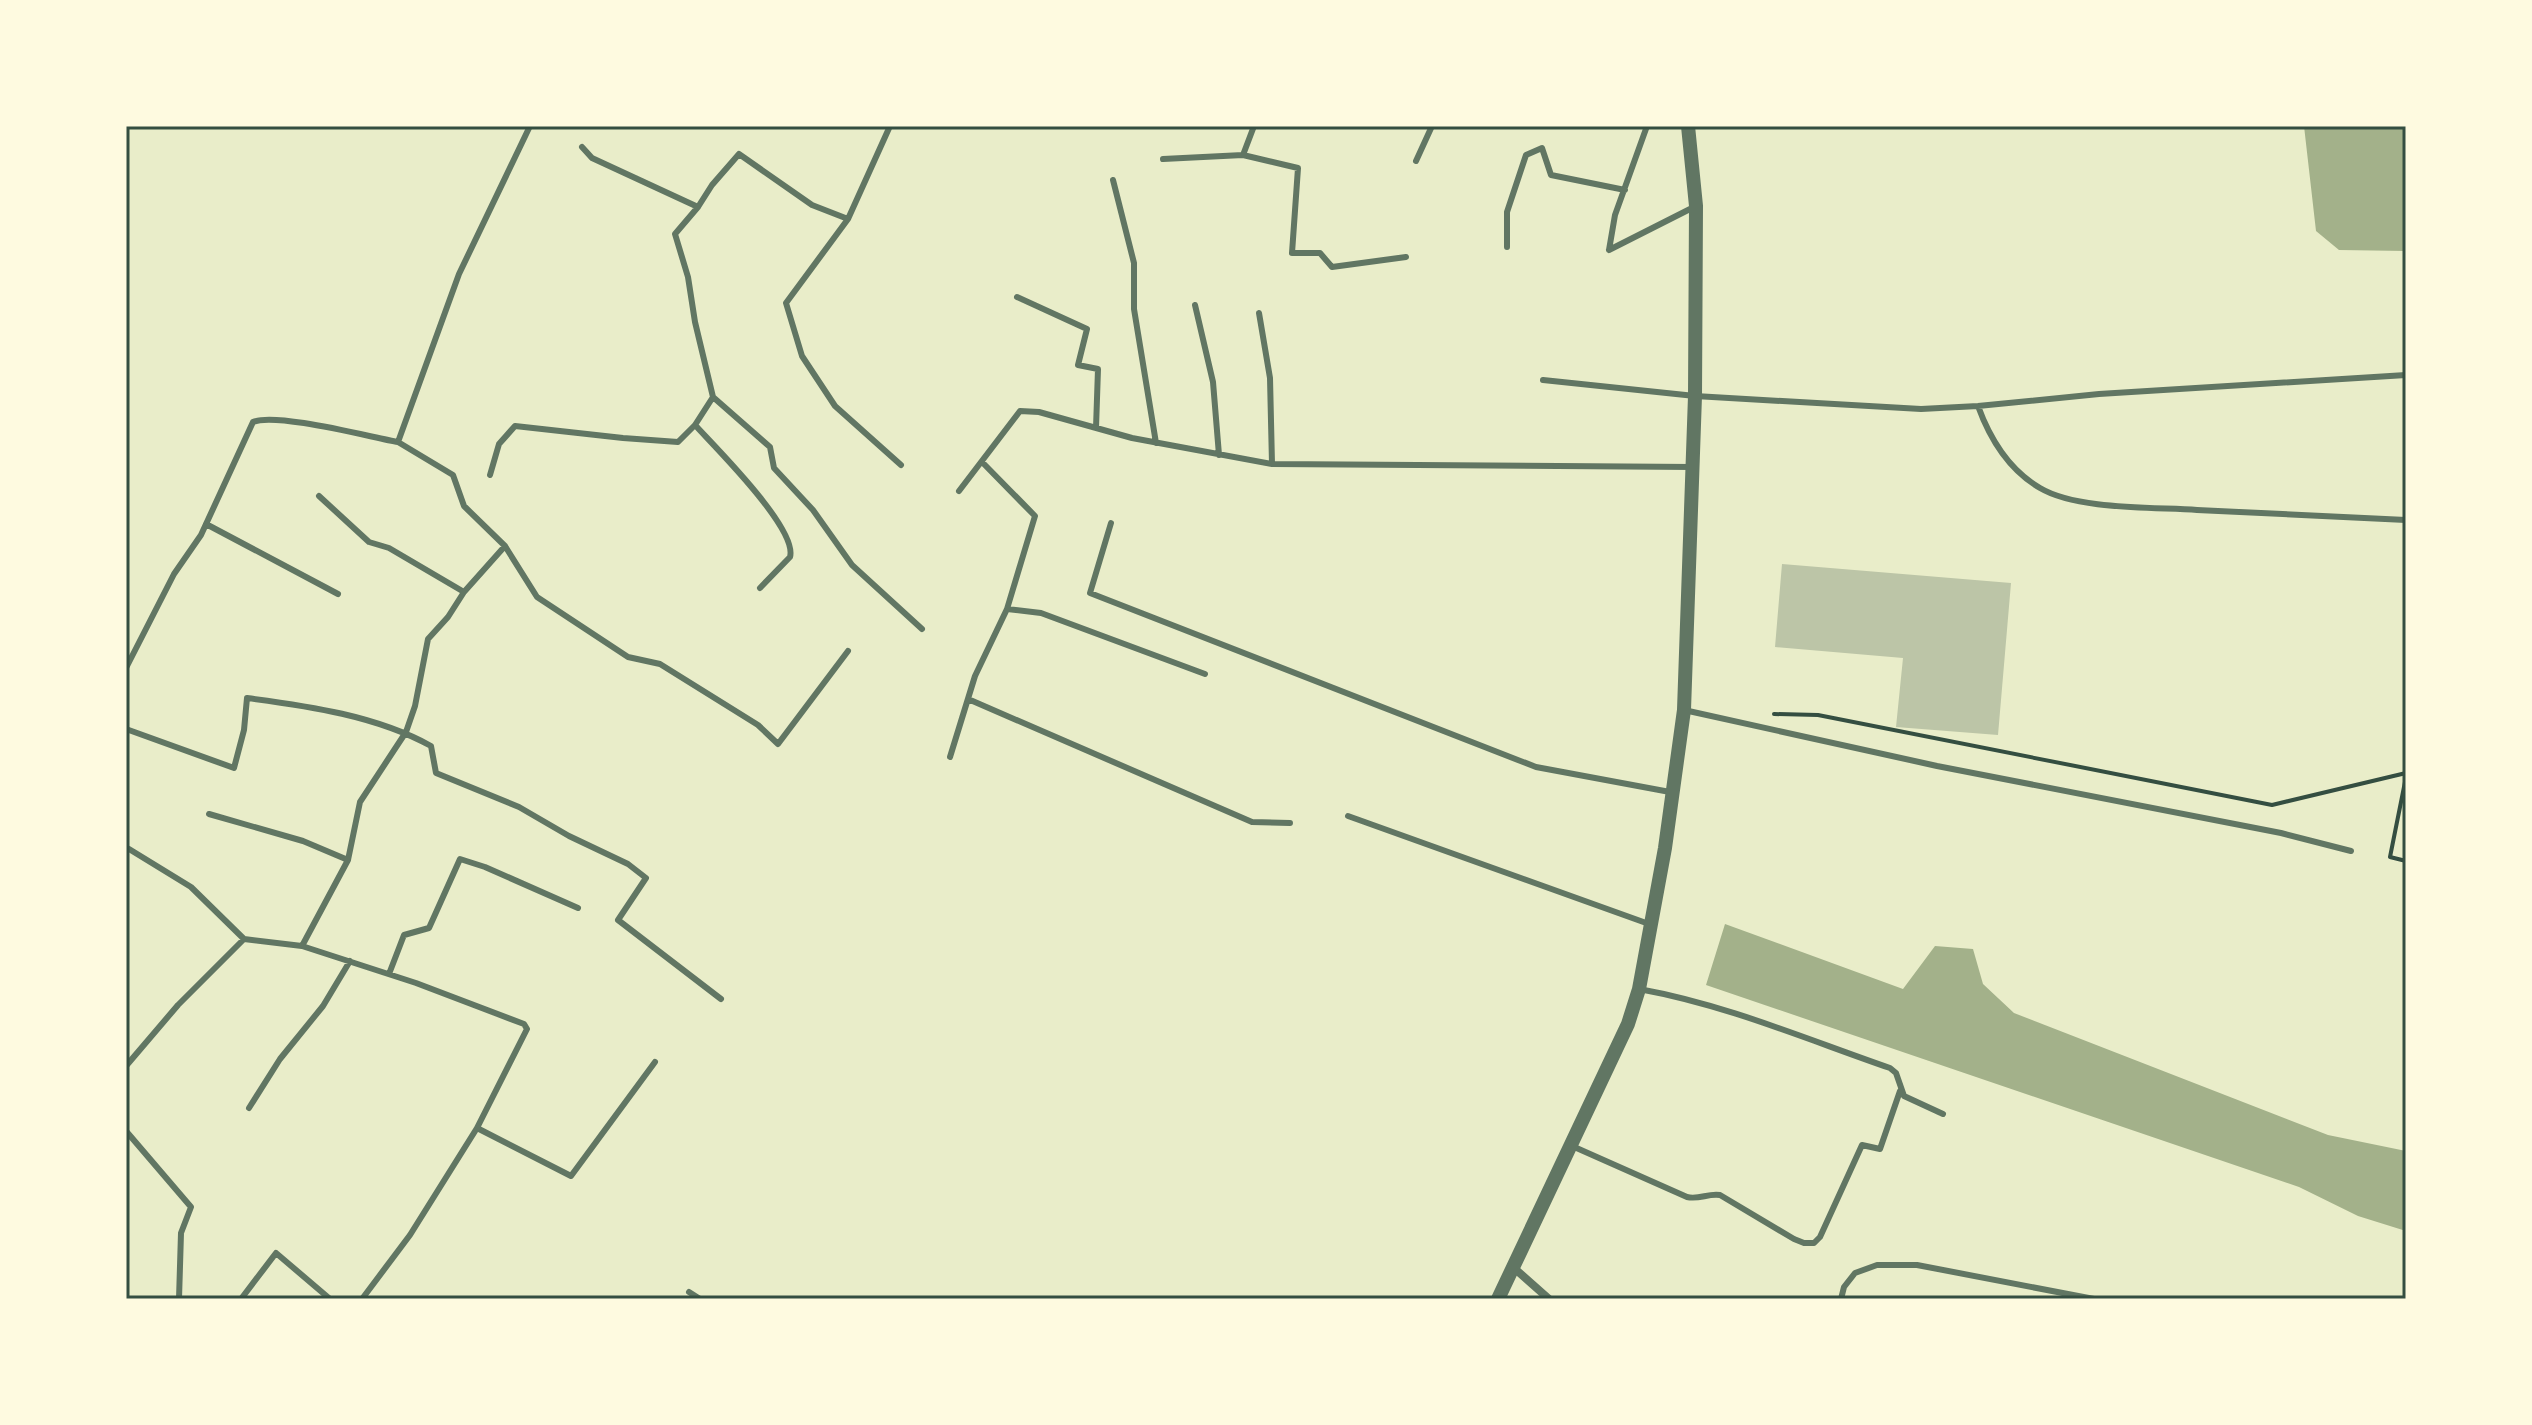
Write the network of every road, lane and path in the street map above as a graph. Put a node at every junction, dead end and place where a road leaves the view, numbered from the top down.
1 (530, 126) edge
2 (890, 126) edge
3 (1254, 126) edge
4 (1432, 126) edge
5 (1647, 126) edge
6 (1688, 126) edge
7 (582, 147) dead end
8 (1243, 155) junction
9 (1163, 159) dead end
10 (1416, 161) dead end
11 (1113, 180) dead end
12 (1625, 190) junction
13 (1696, 206) junction
14 (698, 207) junction
15 (848, 219) junction
16 (1507, 247) dead end
17 (1406, 257) dead end
18 (1017, 297) dead end
19 (1195, 305) dead end
20 (1259, 313) dead end
21 (2406, 375) edge
22 (1543, 380) dead end
23 (1695, 396) junction
24 (713, 397) junction
25 (1978, 406) junction
26 (695, 425) junction
27 (1096, 428) junction
28 (398, 442) junction
29 (1156, 443) junction
30 (1219, 455) junction
31 (982, 462) junction
32 (1272, 464) junction
33 (901, 465) dead end
34 (1693, 467) junction
35 (490, 475) dead end
36 (959, 491) dead end
37 (319, 496) dead end
38 (2406, 520) edge
39 (1111, 523) dead end
40 (206, 524) junction
41 (505, 546) junction
42 (760, 588) dead end
43 (464, 592) junction
44 (338, 594) dead end
45 (1007, 609) junction
46 (922, 629) dead end
47 (848, 651) dead end
48 (126, 668) edge
49 (1205, 674) dead end
50 (968, 699) junction
51 (1684, 710) junction
52 (1773, 713) dead end
53 (126, 729) edge
54 (406, 732) junction
55 (950, 757) dead end
56 (2406, 775) edge
57 (1674, 793) junction
58 (209, 814) dead end
59 (1348, 816) dead end
60 (1290, 823) dead end
61 (129, 849) dead end
62 (2351, 851) dead end
63 (348, 860) junction
64 (2406, 861) edge
65 (578, 908) dead end
66 (1649, 924) junction
67 (244, 939) junction
68 (302, 946) junction
69 (350, 961) junction
70 (389, 974) junction
71 (1639, 989) junction
72 (721, 999) dead end
73 (655, 1062) dead end
74 (127, 1064) edge
75 (1900, 1091) junction
76 (249, 1108) dead end
77 (1943, 1114) dead end
78 (477, 1128) junction
79 (126, 1131) edge
80 (1572, 1146) junction
81 (1514, 1268) junction
82 (689, 1292) dead end
83 (179, 1299) edge
84 (241, 1299) edge
85 (330, 1299) edge
86 (362, 1299) edge
87 (700, 1299) edge
88 (1498, 1299) edge
89 (1549, 1299) edge
90 (1841, 1299) edge
91 (2094, 1299) edge

1 - 28 lane
2 - 15 lane
3 - 8 lane
4 - 10 lane
5 - 12 lane
6 - 13 street
7 - 14 lane
8 - 9 lane
8 - 17 lane
11 - 29 lane
12 - 13 lane
12 - 16 lane
13 - 23 street
14 - 15 lane
14 - 24 lane
15 - 33 lane
18 - 27 lane
19 - 30 lane
20 - 32 lane
21 - 25 lane
22 - 23 lane
23 - 25 lane
23 - 34 street
24 - 26 lane
24 - 46 lane
25 - 38 lane
26 - 35 lane
26 - 42 lane
27 - 29 lane
27 - 31 lane
28 - 40 lane
28 - 41 lane
29 - 30 lane
30 - 32 lane
31 - 36 lane
31 - 45 lane
32 - 34 lane
34 - 51 street
37 - 43 lane
39 - 57 lane
40 - 44 lane
40 - 48 lane
41 - 43 lane
41 - 47 lane
43 - 54 lane
45 - 49 lane
45 - 50 lane
50 - 55 lane
50 - 60 lane
51 - 57 street
51 - 62 lane
52 - 56 path
53 - 54 lane
54 - 63 lane
54 - 72 lane
56 - 64 path
57 - 66 street
58 - 63 lane
59 - 66 lane
61 - 67 lane
63 - 68 lane
65 - 70 lane
66 - 71 street
67 - 68 lane
67 - 74 lane
68 - 69 lane
69 - 70 lane
69 - 76 lane
70 - 78 lane
71 - 75 lane
71 - 80 street
73 - 78 lane
75 - 77 lane
75 - 80 lane
78 - 86 lane
79 - 83 lane
80 - 81 street
81 - 88 street
81 - 89 street
82 - 87 lane
84 - 85 lane
90 - 91 lane

